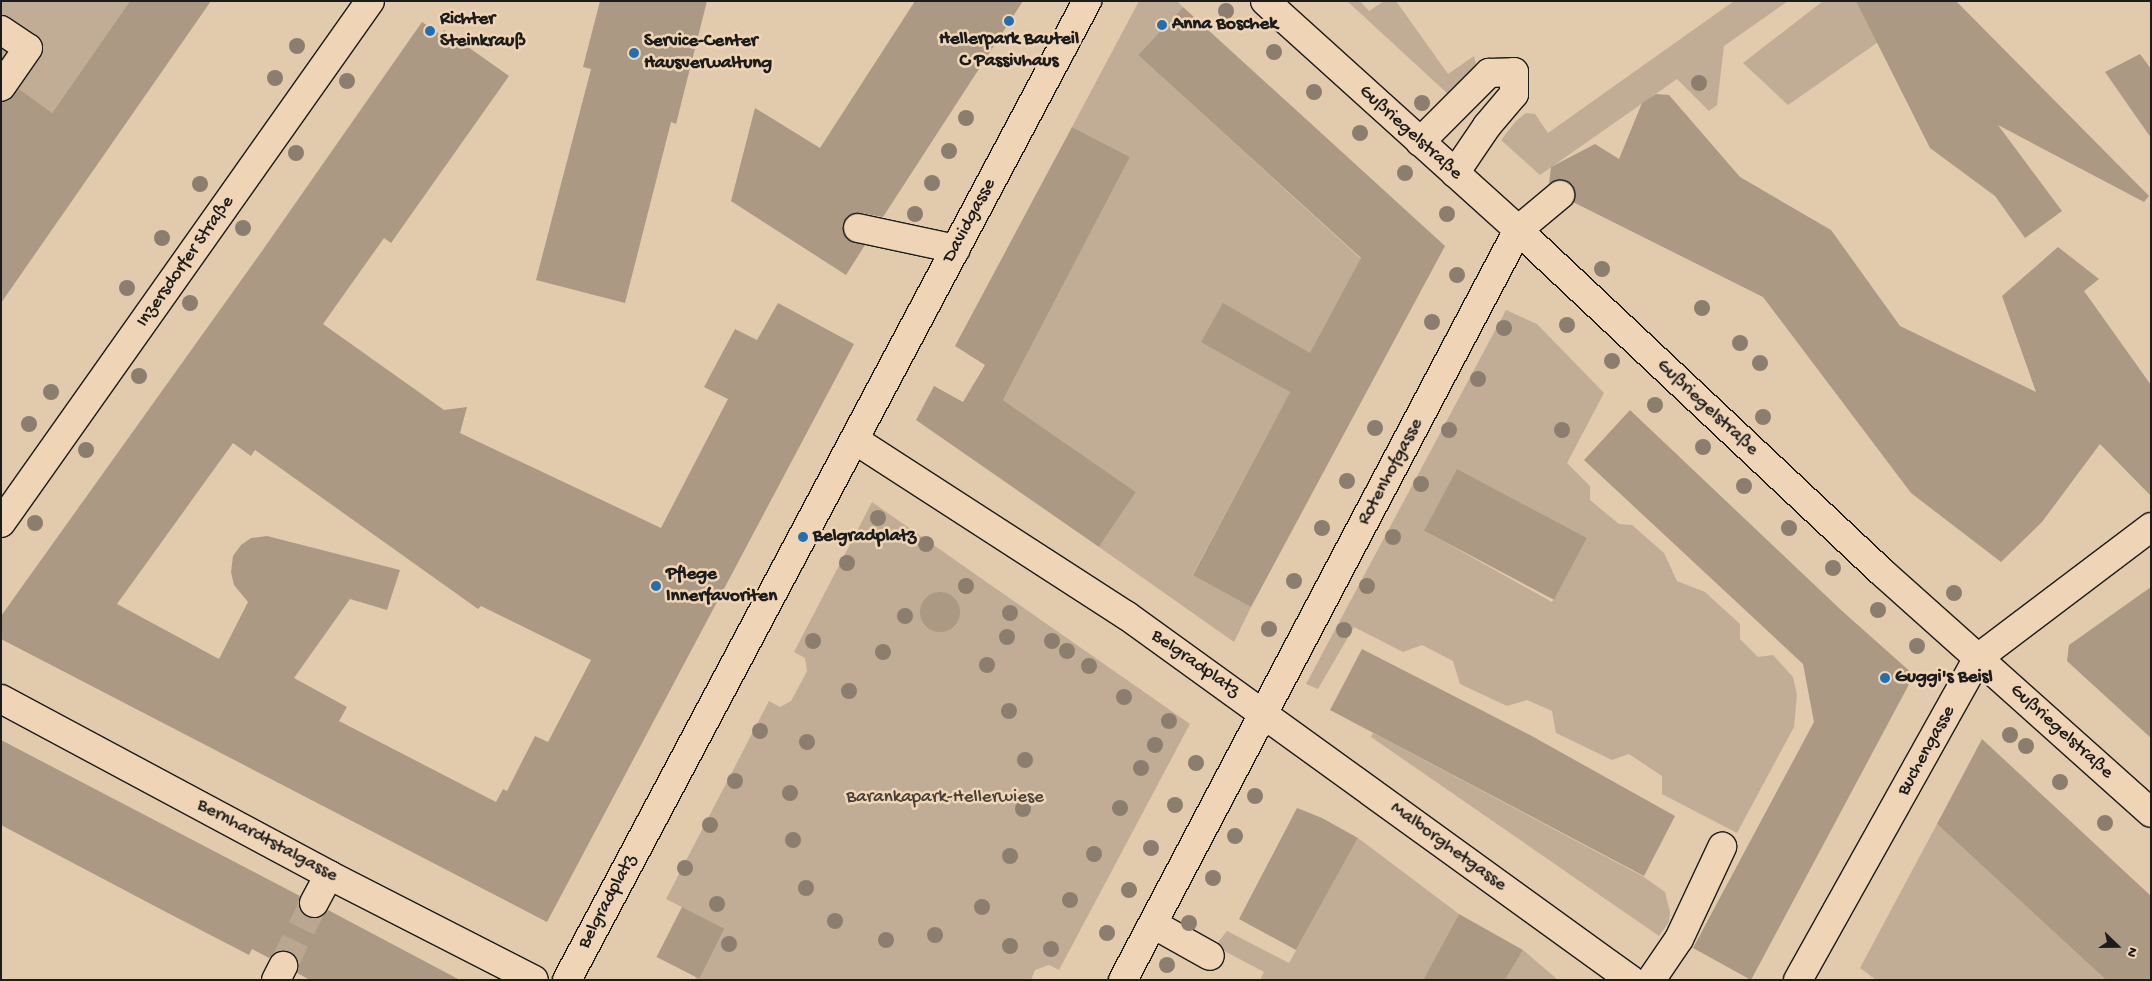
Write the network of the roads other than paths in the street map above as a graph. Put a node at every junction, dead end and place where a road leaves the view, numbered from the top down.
1 (370, 1) edge
2 (1087, 1) edge
3 (1265, 1) edge
4 (1, 30) edge
5 (1, 87) edge
6 (1420, 142) junction
7 (1454, 173) junction
8 (1560, 195) dead end
9 (858, 228) dead end
10 (1518, 230) junction
11 (956, 249) junction
12 (855, 440) junction
13 (1, 523) edge
14 (2151, 527) edge
15 (1978, 658) junction
16 (1, 699) edge
17 (1265, 713) junction
18 (2151, 813) edge
19 (1722, 847) dead end
20 (329, 874) junction
21 (314, 903) tunnel mouth
22 (1152, 924) junction
23 (1210, 956) dead end
24 (534, 980) edge
25 (567, 980) edge
26 (1123, 980) edge
27 (1632, 980) edge
28 (1651, 980) edge
29 (1798, 980) edge

1 - 13 street, Inzersdorfer Straße
2 - 11 street, Davidgasse
3 - 6 street, Gußriegelstraße
4 - 5 street
6 - 7 street, Gußriegelstraße
6 - 7 street
7 - 10 street, Gußriegelstraße
8 - 10 street
9 - 11 street
10 - 15 street, Gußriegelstraße
10 - 17 street, Rotenhofgasse
11 - 12 street, Davidgasse
12 - 17 street, Belgradplatz
12 - 25 street, Belgradplatz
14 - 15 street, Buchengasse
15 - 18 street, Gußriegelstraße
15 - 29 street, Buchengasse
16 - 20 street, Bernhardtstalgasse
17 - 22 street
17 - 27 street, Malborghetgasse
19 - 28 street
20 - 21 street
20 - 24 street, Bernhardtstalgasse
22 - 23 street
22 - 26 street

